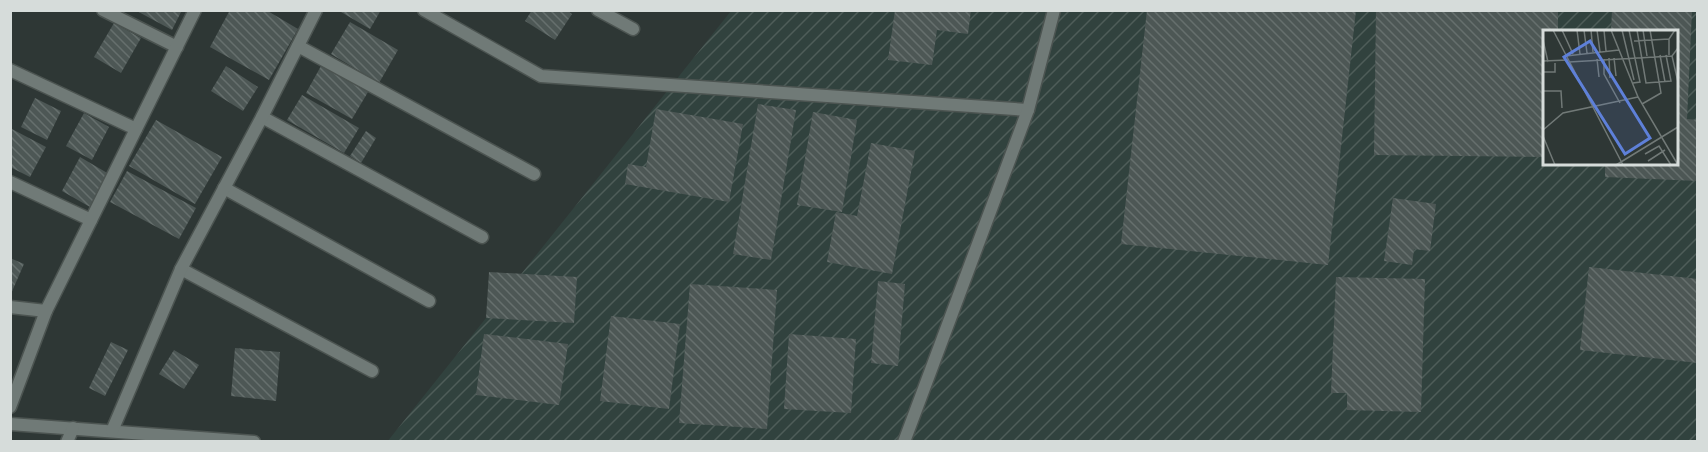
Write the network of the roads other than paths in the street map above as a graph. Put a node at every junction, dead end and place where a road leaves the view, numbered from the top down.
1 (103, 10) edge
2 (195, 10) edge
3 (316, 10) edge
4 (424, 10) edge
5 (598, 10) edge
6 (1054, 10) edge
7 (633, 29) dead end
8 (298, 46) junction
9 (177, 47) junction
10 (10, 70) edge
11 (1028, 110) junction
12 (262, 117) junction
13 (136, 129) junction
14 (534, 174) dead end
15 (10, 183) edge
16 (224, 188) junction
17 (91, 220) junction
18 (482, 237) dead end
19 (181, 269) junction
20 (429, 301) dead end
21 (10, 307) edge
22 (46, 311) junction
23 (372, 371) dead end
24 (10, 406) edge
25 (10, 424) edge
26 (72, 428) junction
27 (112, 431) junction
28 (67, 441) edge
29 (254, 441) edge
30 (904, 441) edge

1 - 9 street
2 - 9 street
3 - 8 street
4 - 11 street
5 - 7 street
6 - 11 street
8 - 12 street
8 - 14 street
9 - 13 street
10 - 13 street
11 - 30 street
12 - 16 street
12 - 18 street
13 - 17 street
15 - 17 street
16 - 19 street
16 - 20 street
17 - 22 street
19 - 23 street
19 - 27 street
21 - 22 street
22 - 24 street
25 - 26 street
26 - 27 street
26 - 28 street
27 - 29 street

